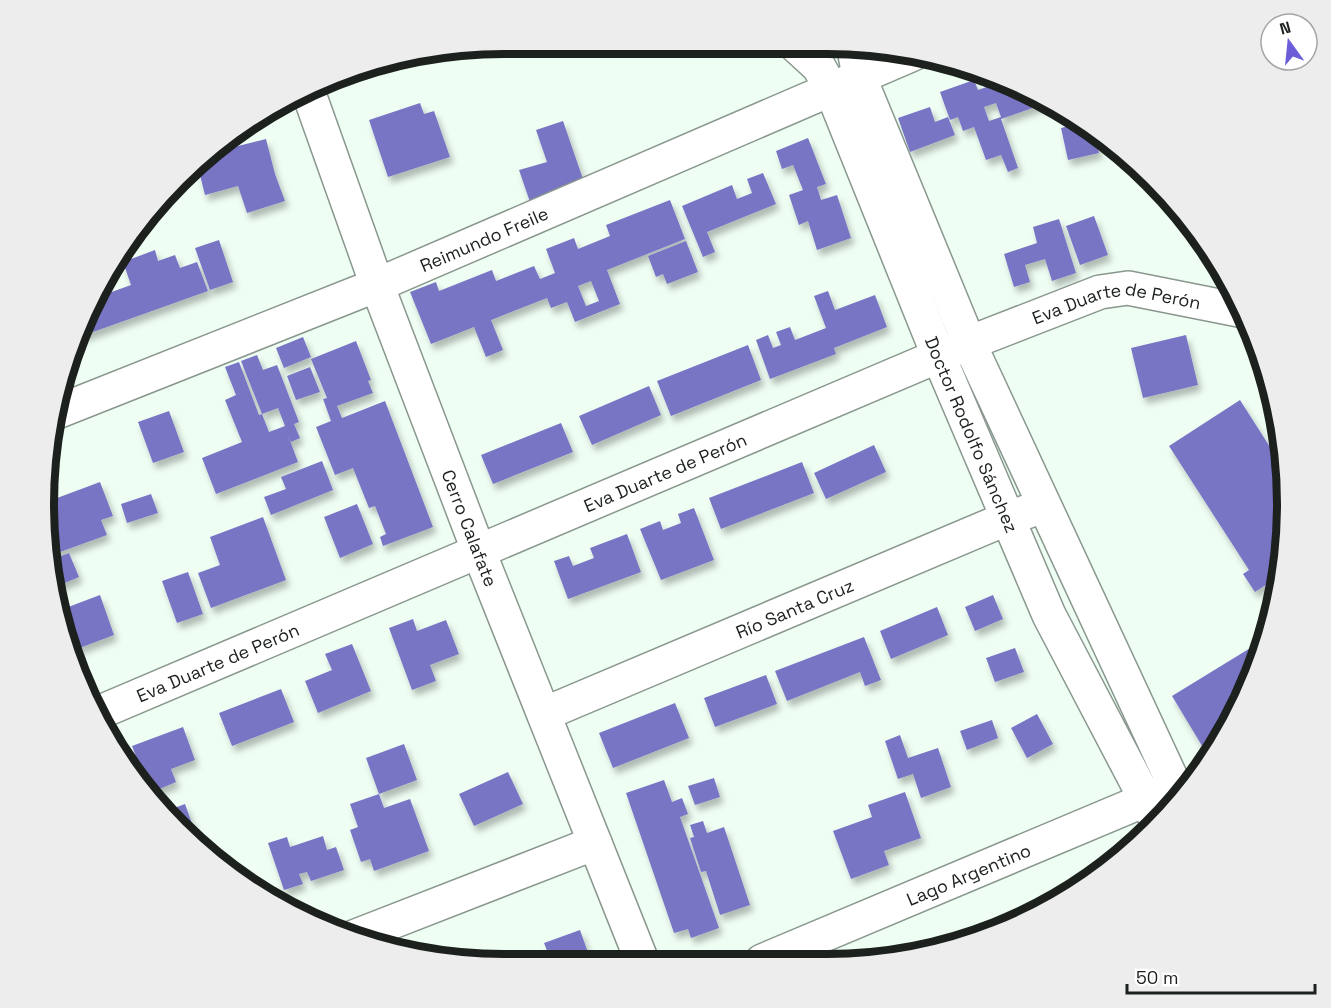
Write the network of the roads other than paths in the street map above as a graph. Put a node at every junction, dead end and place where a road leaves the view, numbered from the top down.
1 (805, 54) edge
2 (851, 55) edge
3 (899, 60) edge
4 (845, 83) junction
5 (310, 98) edge
6 (377, 285) junction
7 (1233, 310) edge
8 (969, 343) junction
9 (939, 357) junction
10 (64, 409) edge
11 (1044, 506) junction
12 (1008, 518) junction
13 (479, 552) junction
14 (104, 710) edge
15 (544, 714) junction
16 (1175, 788) edge
17 (1164, 802) edge
18 (1151, 812) edge
19 (596, 843) junction
20 (366, 932) edge
21 (639, 954) edge
22 (780, 954) edge

1 - 4 street, Doctor Rodolfo Sánchez
2 - 4 street, Doctor Rodolfo Sánchez
3 - 4 street, Reimundo Freile
4 - 6 street, Reimundo Freile
4 - 8 street, Doctor Rodolfo Sánchez
4 - 9 street, Doctor Rodolfo Sánchez
5 - 6 street, Cerro Calafate
6 - 10 street, Reimundo Freile
6 - 13 street, Cerro Calafate
7 - 8 street, Eva Duarte de Perón
8 - 9 street, Eva Duarte de Perón
8 - 11 street, Doctor Rodolfo Sánchez
9 - 12 street, Doctor Rodolfo Sánchez
9 - 13 street, Eva Duarte de Perón
11 - 12 street, Río Santa Cruz
11 - 16 street, Doctor Rodolfo Sánchez
12 - 15 street, Río Santa Cruz
12 - 18 street, Doctor Rodolfo Sánchez
13 - 14 street, Eva Duarte de Perón
13 - 15 street, Cerro Calafate
15 - 19 street, Cerro Calafate
17 - 18 street, Lago Argentino
18 - 22 street, Lago Argentino
19 - 20 street
19 - 21 street, Cerro Calafate

